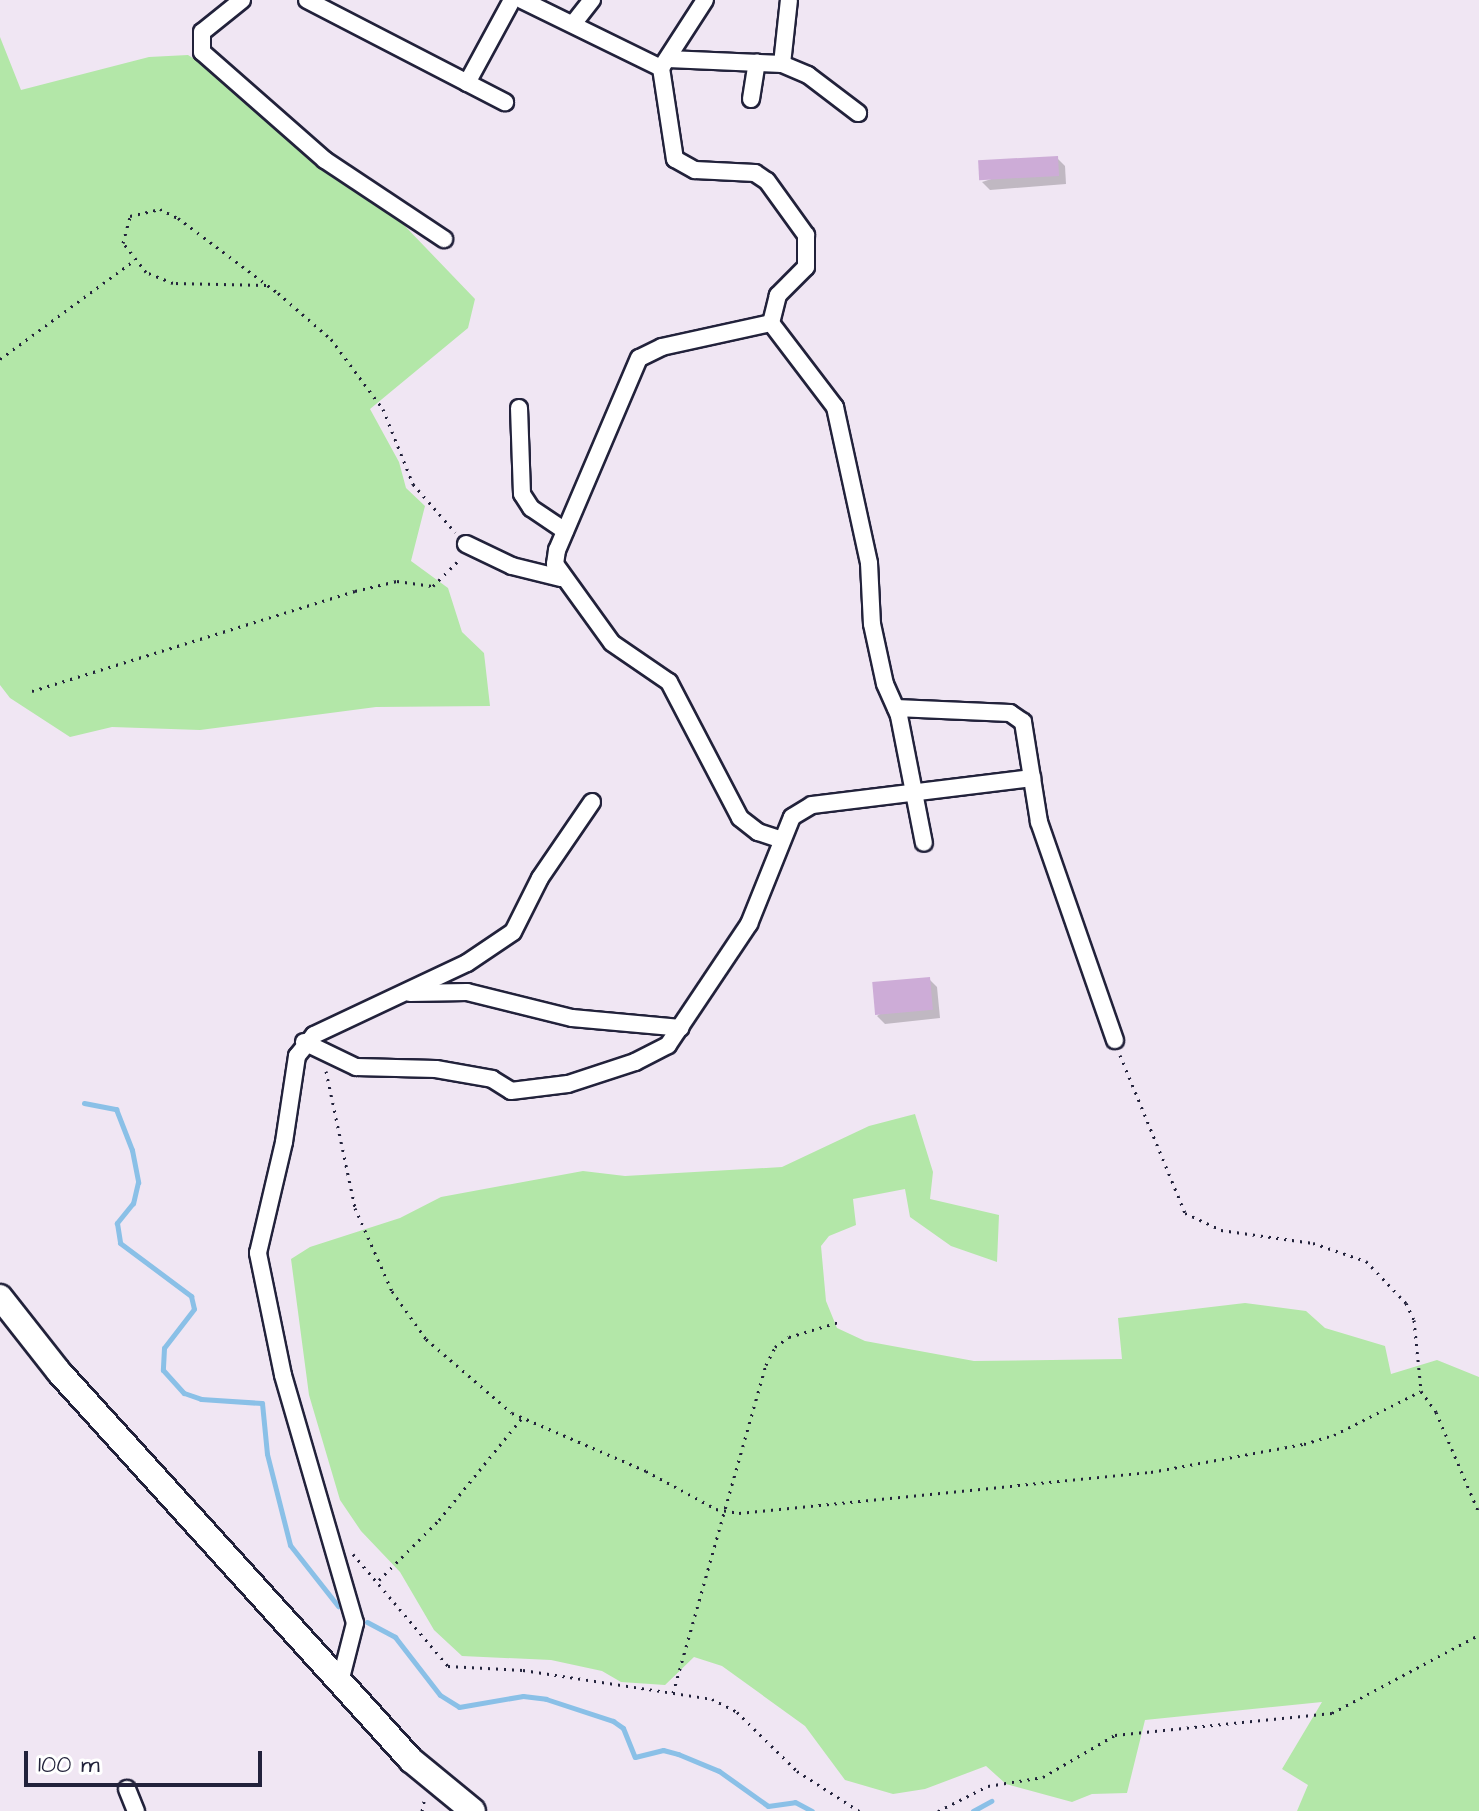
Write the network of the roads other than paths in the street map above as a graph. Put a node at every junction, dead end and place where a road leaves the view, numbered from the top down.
1 (242, 0) edge
2 (307, 0) edge
3 (592, 0) edge
4 (705, 0) edge
5 (789, 0) edge
6 (522, 1) edge
7 (573, 24) junction
8 (757, 62) junction
9 (665, 63) junction
10 (782, 64) junction
11 (467, 83) junction
12 (751, 99) dead end
13 (505, 102) dead end
14 (858, 113) dead end
15 (444, 239) dead end
16 (771, 323) junction
17 (519, 408) dead end
18 (565, 531) junction
19 (466, 544) road end
20 (561, 578) junction
21 (896, 708) junction
22 (1032, 778) junction
23 (912, 791) junction
24 (592, 802) dead end
25 (779, 839) junction
26 (924, 843) dead end
27 (405, 993) junction
28 (681, 1028) junction
29 (1115, 1040) road end
30 (304, 1042) junction
31 (0, 1297) edge
32 (340, 1682) junction
33 (127, 1789) dead end
34 (136, 1811) edge
35 (473, 1811) edge

1 - 15 street
2 - 11 street
3 - 7 street
4 - 9 street
5 - 10 street
6 - 7 street
6 - 11 street
7 - 9 street
8 - 9 street
8 - 10 street
8 - 12 street
9 - 16 street
10 - 14 street
11 - 13 street
16 - 18 street
16 - 21 street
17 - 18 street
18 - 20 street
19 - 20 street
20 - 25 street
21 - 22 street
21 - 23 street
22 - 23 street
22 - 29 street
23 - 25 street
23 - 26 street
24 - 27 street
25 - 28 street
27 - 28 street
27 - 30 street
28 - 30 street
30 - 32 street
31 - 32 street
32 - 35 street
33 - 34 street

